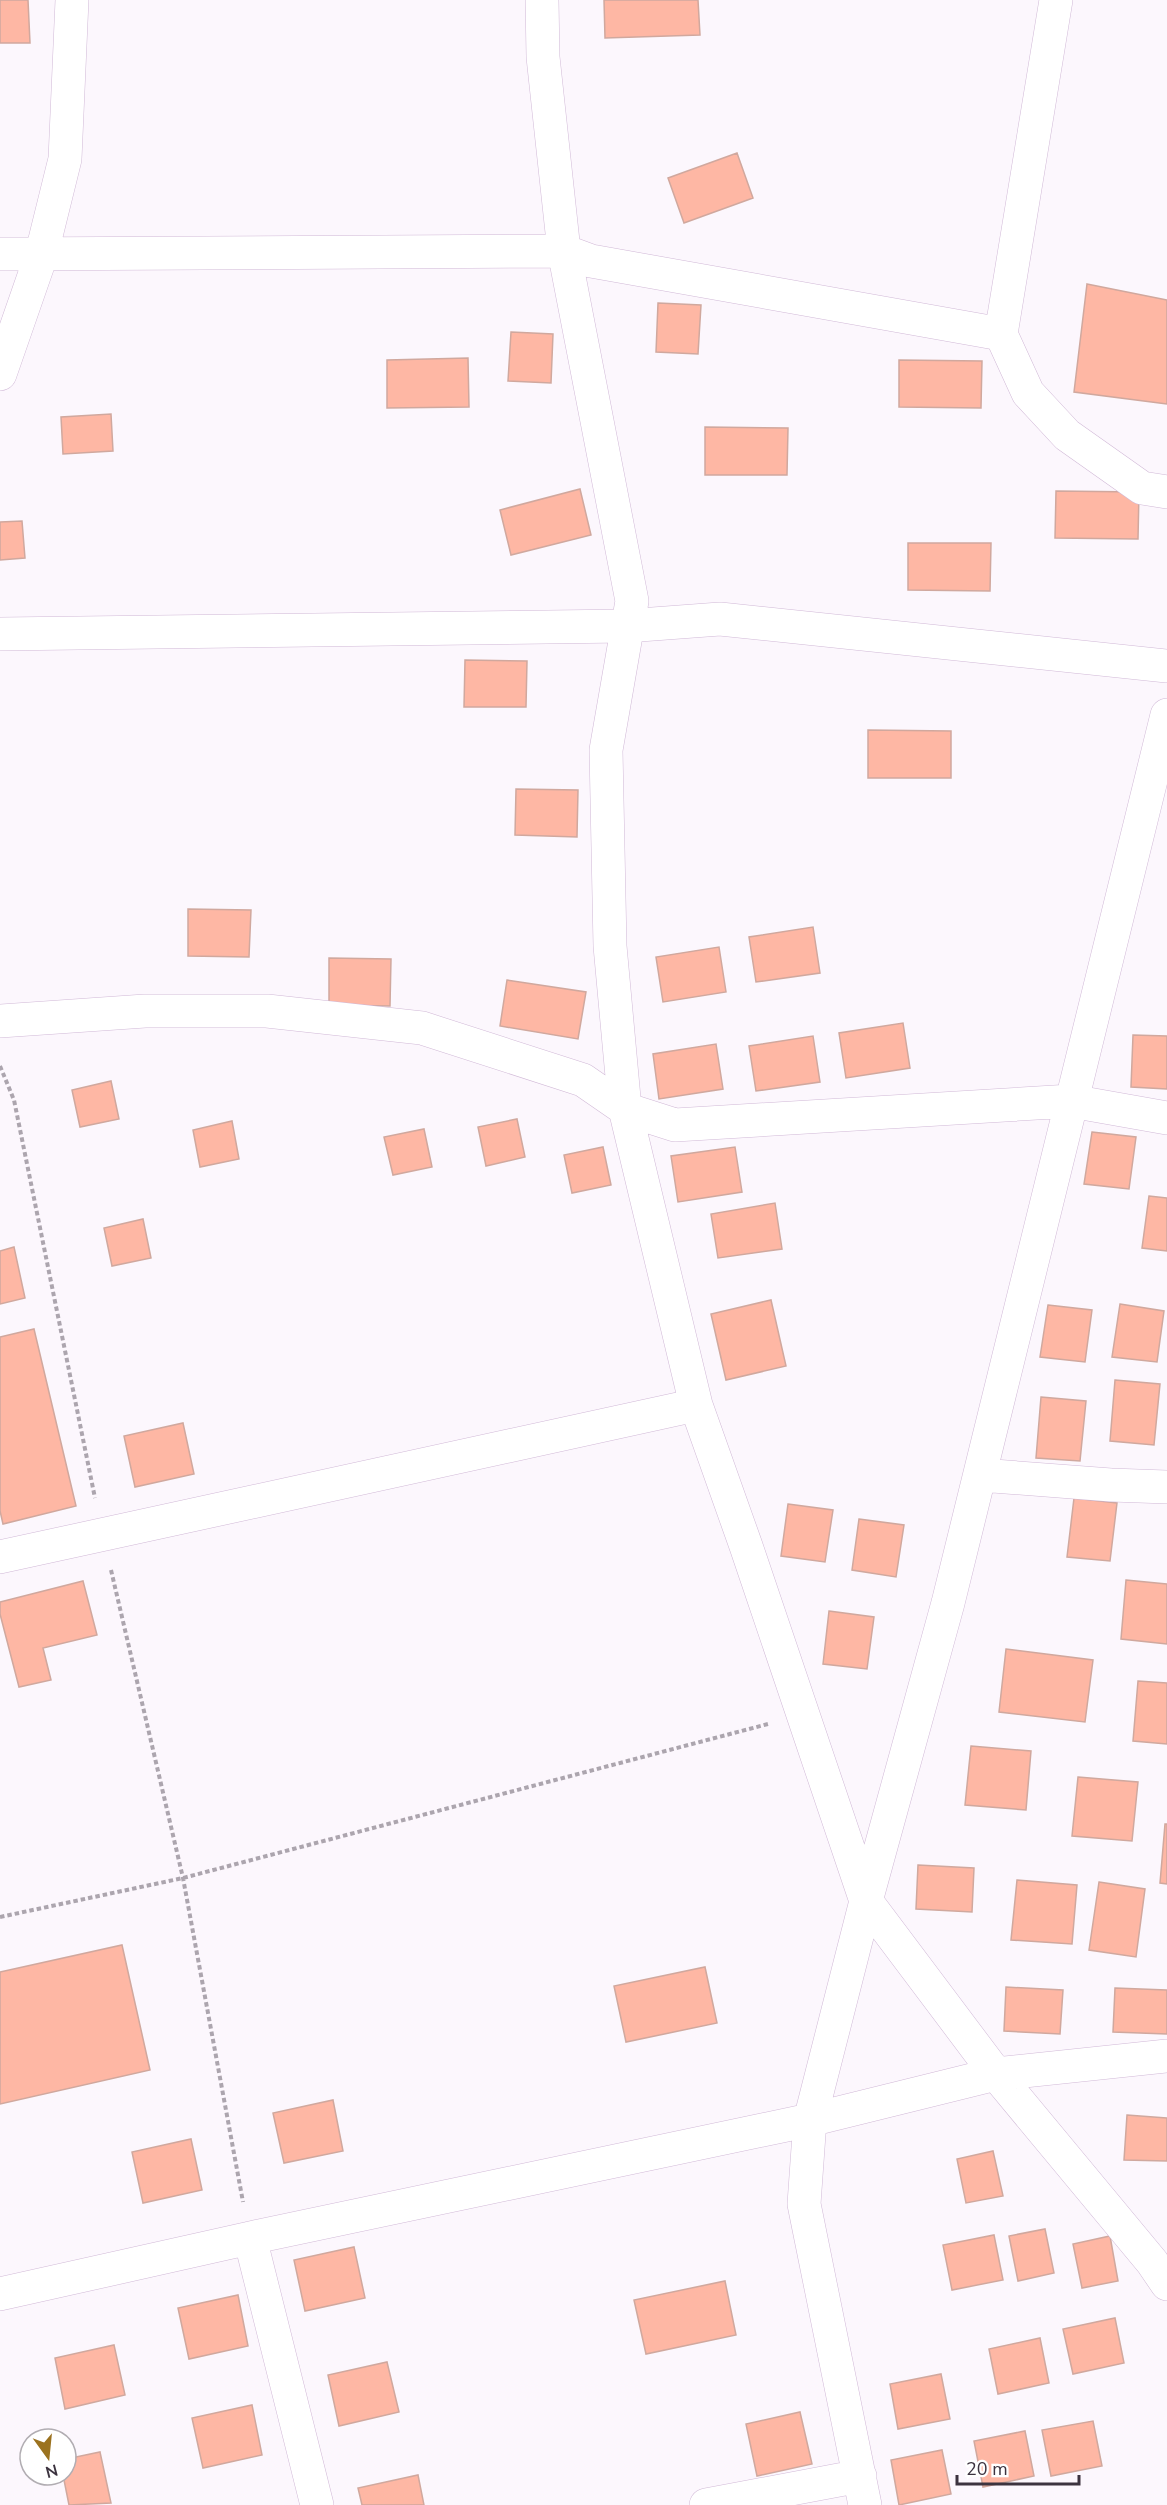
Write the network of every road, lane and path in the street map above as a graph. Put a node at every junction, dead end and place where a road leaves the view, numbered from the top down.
1 (72, 0) edge
2 (542, 0) edge
3 (1056, 0) edge
4 (564, 250) junction
5 (0, 254) edge
6 (42, 256) junction
7 (1001, 333) junction
8 (0, 374) edge
9 (1167, 492) edge
10 (626, 626) junction
11 (0, 634) edge
12 (1167, 666) edge
13 (1167, 715) edge
14 (0, 1021) edge
15 (0, 1066) edge
16 (1071, 1101) junction
17 (625, 1109) junction
18 (1167, 1118) edge
19 (696, 1405) junction
20 (980, 1475) junction
21 (1167, 1487) edge
22 (103, 1534) junction
23 (0, 1557) edge
24 (803, 1715) junction
25 (183, 1878) junction
26 (866, 1901) junction
27 (0, 1917) edge
28 (1167, 2056) edge
29 (996, 2074) junction
30 (810, 2120) junction
31 (250, 2238) junction
32 (1162, 2270) edge
33 (0, 2294) edge
34 (863, 2490) edge
35 (317, 2505) edge
36 (706, 2505) edge

1 - 6 street
2 - 4 street
3 - 7 street
4 - 6 street
4 - 7 street
4 - 10 street
5 - 6 street
6 - 8 street
7 - 9 street
10 - 11 street
10 - 12 street
10 - 17 street
13 - 16 street
14 - 17 street
15 - 22 path
16 - 17 street
16 - 18 street
16 - 20 street
17 - 19 street
19 - 22 street
19 - 24 street
20 - 21 street
20 - 26 street
22 - 23 street
22 - 25 path
24 - 25 path
24 - 26 street
25 - 27 path
25 - 31 path
26 - 29 street
26 - 30 street
28 - 29 street
29 - 30 street
29 - 32 street
30 - 31 street
30 - 34 street
31 - 33 street
31 - 35 street
34 - 36 street

